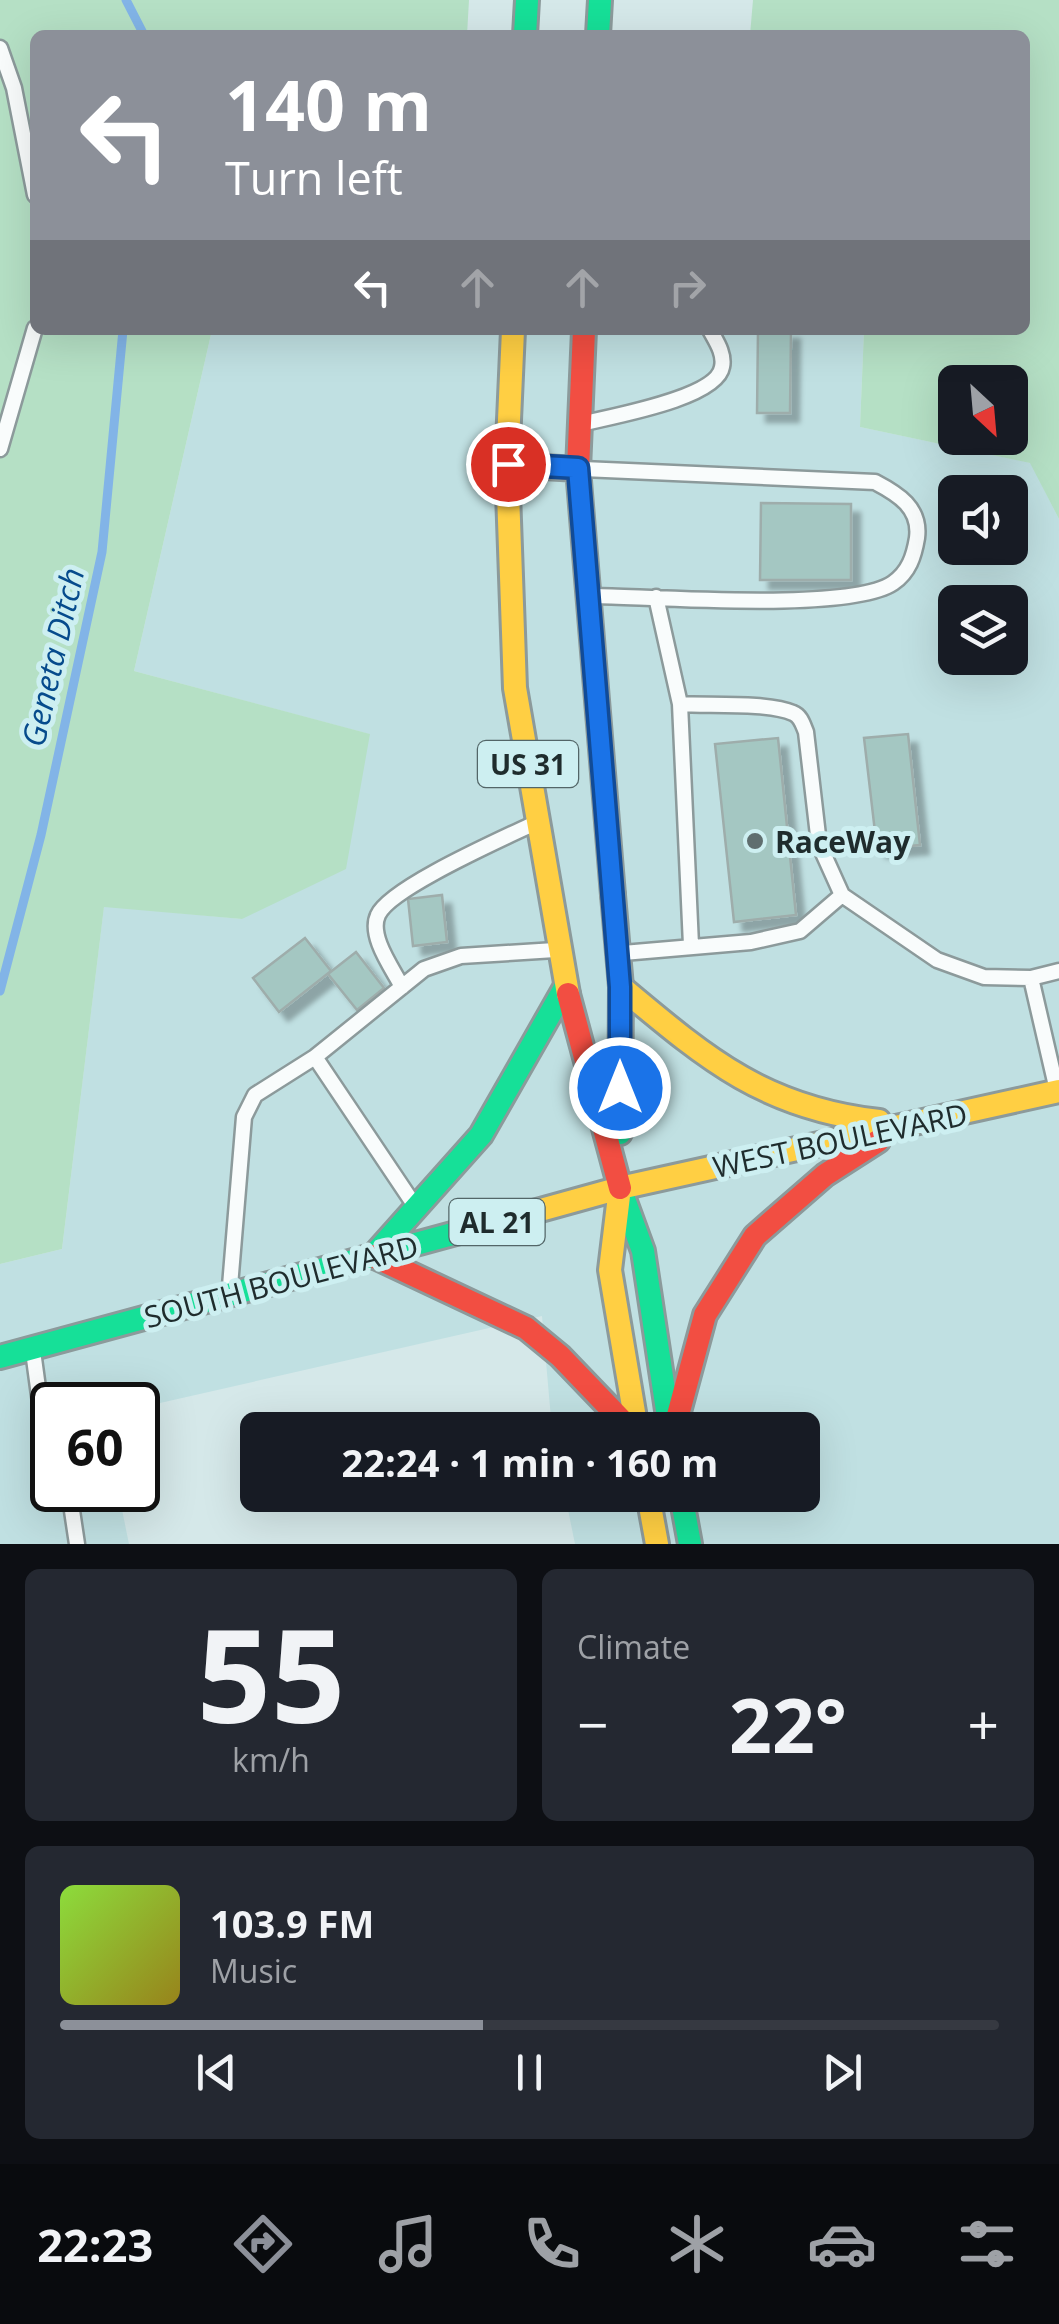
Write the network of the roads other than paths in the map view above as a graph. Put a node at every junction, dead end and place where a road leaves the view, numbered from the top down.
1 (527, 0) edge
2 (600, 0) edge
3 (525, 30) edge
4 (598, 30) edge
5 (0, 48) edge
6 (30, 170) edge
7 (33, 335) edge
8 (513, 335) edge
9 (584, 335) edge
10 (713, 335) edge
11 (580, 424) junction
12 (0, 449) edge
13 (508, 464) junction
14 (578, 468) junction
15 (586, 596) junction
16 (656, 597) junction
17 (680, 704) junction
18 (538, 822) junction
19 (842, 895) junction
20 (692, 945) junction
21 (560, 950) junction
22 (618, 954) junction
23 (1059, 972) edge
24 (1030, 978) junction
25 (566, 986) junction
26 (402, 987) junction
27 (620, 987) junction
28 (315, 1057) junction
29 (1058, 1092) edge
30 (904, 1125) junction
31 (620, 1188) junction
32 (417, 1208) junction
33 (373, 1256) junction
34 (229, 1295) junction
35 (33, 1348) junction
36 (0, 1357) edge
37 (616, 1412) edge
38 (631, 1412) edge
39 (669, 1412) edge
40 (677, 1412) edge
41 (651, 1512) edge
42 (684, 1512) edge
43 (77, 1544) edge
44 (657, 1544) edge
45 (690, 1544) edge

1 - 3 main road
2 - 4 main road
5 - 6 lane
7 - 12 lane
8 - 13 main road, US 31
9 - 11 main road, US 31
10 - 11 lane
11 - 14 main road, US 31
13 - 14 main road
13 - 18 main road, US 31
14 - 15 main road, US 31
14 - 16 lane
15 - 16 lane
15 - 22 main road, US 31
16 - 17 lane
17 - 19 lane
17 - 20 lane
18 - 21 main road, US 31
18 - 26 lane
19 - 20 lane
19 - 24 lane
20 - 22 lane
21 - 25 main road, US 31
21 - 26 lane
22 - 27 main road, US 31
23 - 24 lane
24 - 29 lane
25 - 31 main road, US 31
25 - 32 main road
26 - 28 lane
27 - 30 main road
27 - 31 main road
28 - 32 lane
28 - 34 lane
29 - 30 main road, WEST BOULEVARD
30 - 31 main road, WEST BOULEVARD
30 - 40 main road
31 - 33 main road, SOUTH BOULEVARD / AL 21
31 - 38 main road
31 - 39 main road
32 - 33 main road
33 - 34 main road, SOUTH BOULEVARD / AL 21
33 - 37 main road
34 - 35 main road, SOUTH BOULEVARD / AL 21
35 - 36 main road, SOUTH BOULEVARD / AL 21
35 - 43 lane
41 - 44 main road
42 - 45 main road

